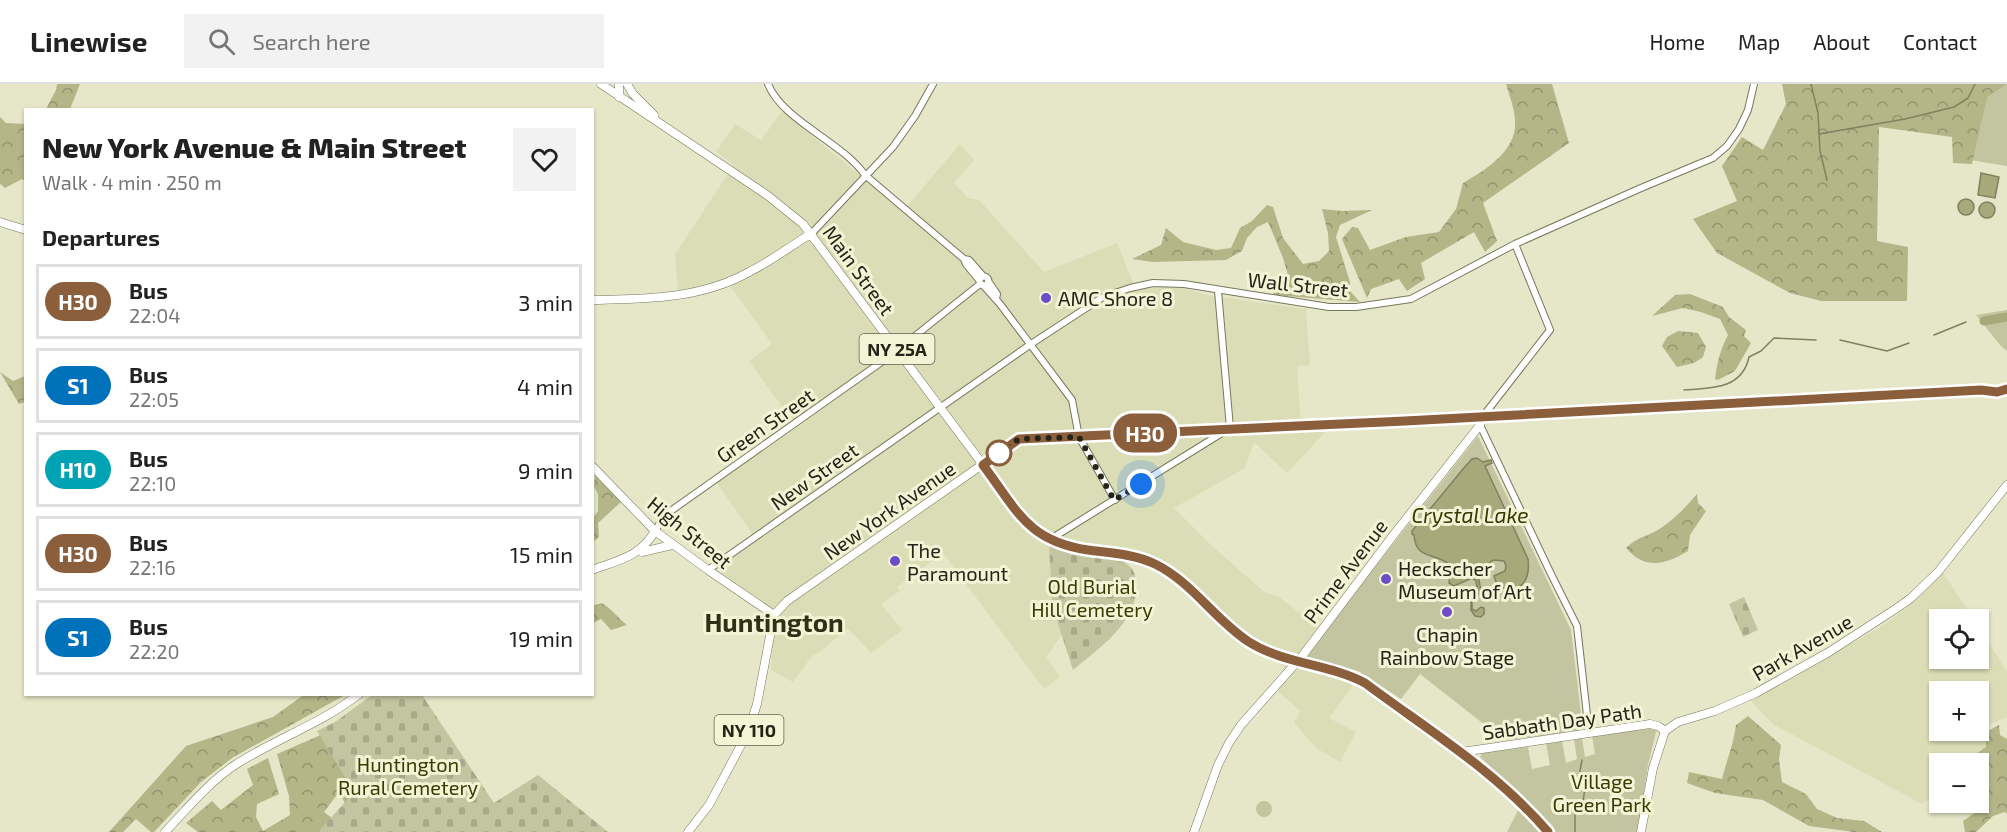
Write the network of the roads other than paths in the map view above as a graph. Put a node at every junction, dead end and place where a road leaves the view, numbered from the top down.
1 (601, 84) edge
2 (619, 84) edge
3 (627, 84) edge
4 (768, 84) edge
5 (933, 84) edge
6 (1754, 84) edge
7 (619, 97) junction
8 (670, 130) junction
9 (865, 175) junction
10 (0, 222) edge
11 (24, 229) edge
12 (812, 233) junction
13 (1515, 244) junction
14 (983, 281) junction
15 (1218, 291) junction
16 (594, 300) edge
17 (1031, 344) junction
18 (898, 350) junction
19 (2007, 385) edge
20 (1981, 390) junction
21 (2007, 390) edge
22 (940, 408) junction
23 (1484, 416) junction
24 (1480, 425) junction
25 (1230, 428) junction
26 (1079, 437) junction
27 (983, 465) junction
28 (594, 468) edge
29 (2007, 485) edge
30 (1114, 500) junction
31 (655, 531) junction
32 (1049, 540) junction
33 (672, 544) junction
34 (634, 554) junction
35 (594, 569) edge
36 (708, 570) junction
37 (774, 615) junction
38 (1297, 661) junction
39 (356, 696) edge
40 (1683, 721) junction
41 (1650, 724) junction
42 (1665, 731) junction
43 (1589, 733) junction
44 (1461, 752) junction
45 (165, 832) edge
46 (688, 832) edge
47 (1194, 832) edge
48 (1548, 832) edge
49 (1641, 832) edge

1 - 7 main road, Main Street
2 - 7 main road
3 - 8 main road, Main Street / NY 25A
4 - 9 street
5 - 9 street
6 - 13 street, Wall Street
7 - 8 main road, Main Street / NY 25A
8 - 12 main road, Main Street / NY 25A
9 - 12 street
9 - 14 street
10 - 11 main road
12 - 16 main road
12 - 18 main road, Main Street / NY 25A
13 - 15 street, Wall Street
13 - 23 street, Prime Avenue
14 - 17 street
14 - 18 street, Green Street
15 - 17 street, Wall Street
15 - 25 street
17 - 22 street, Wall Street
17 - 26 street
18 - 22 main road, Main Street / NY 25A
18 - 31 street, Green Street
19 - 20 main road, New York Avenue
20 - 21 main road, New York Avenue
20 - 23 main road, New York Avenue
22 - 27 main road, Main Street / NY 25A
22 - 36 street, New Street
23 - 24 main road, Prime Avenue
23 - 25 main road, New York Avenue
24 - 38 main road, Prime Avenue
24 - 43 street
25 - 26 main road, New York Avenue
25 - 30 street
26 - 27 main road, New York Avenue
26 - 30 street
27 - 32 main road, Main Street / NY 25A
27 - 37 main road, New York Avenue
28 - 31 main road, High Street
29 - 40 main road, Park Avenue
30 - 32 street
31 - 33 main road, High Street
31 - 34 main road
32 - 38 main road, Main Street / NY 25A
33 - 34 main road
33 - 36 main road, High Street
34 - 35 main road
36 - 37 main road, High Street
37 - 46 main road, NY 110
38 - 44 main road, Main Street / NY 25A
38 - 47 main road, Prime Avenue
39 - 45 main road
40 - 41 main road
40 - 42 main road, Park Avenue
41 - 42 main road, Sabbath Day Path
41 - 43 main road, Sabbath Day Path
42 - 49 main road
43 - 44 main road, Sabbath Day Path
44 - 48 main road, Main Street / NY 25A

